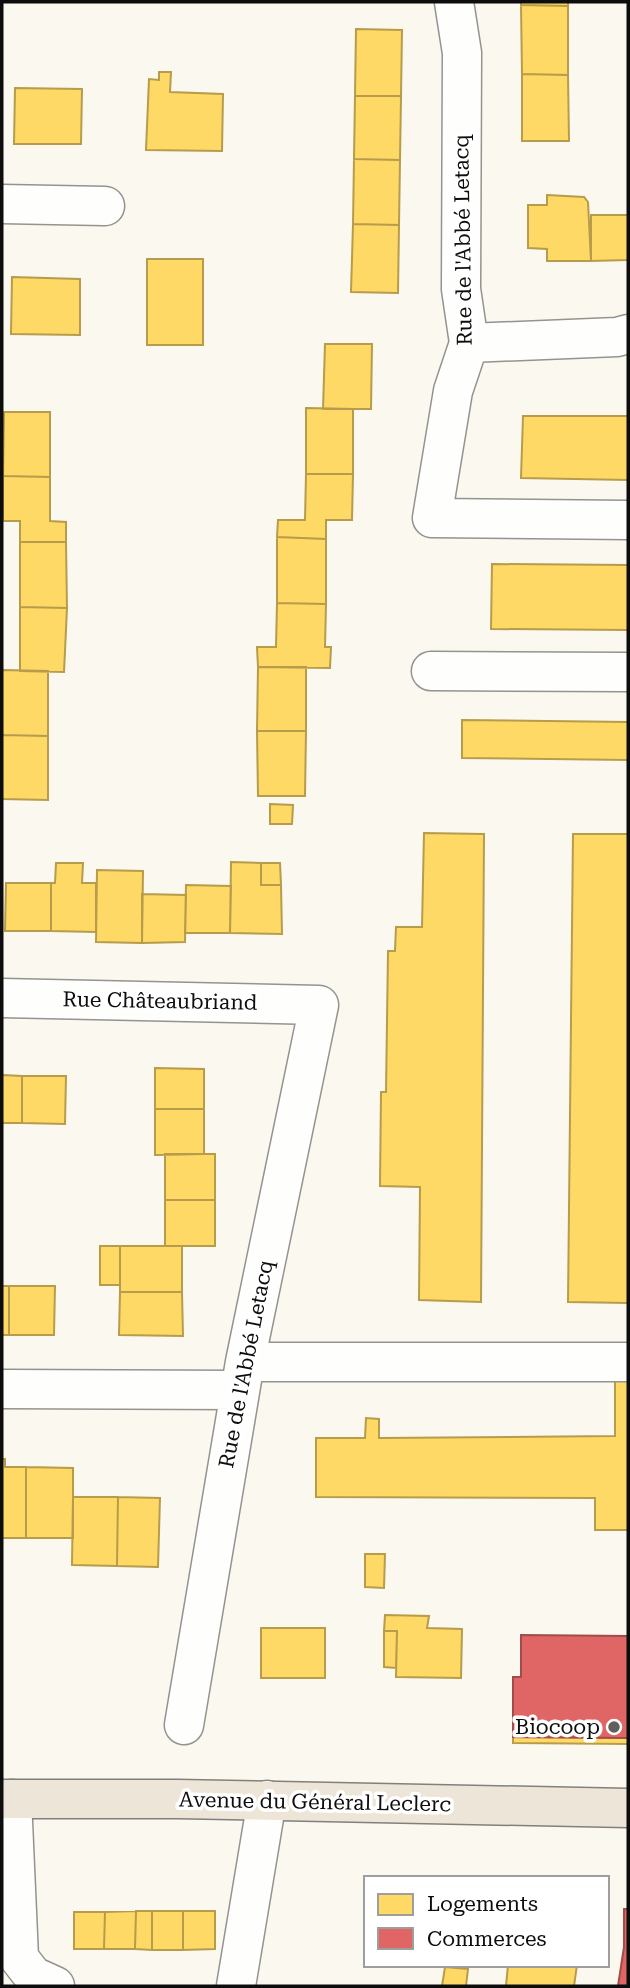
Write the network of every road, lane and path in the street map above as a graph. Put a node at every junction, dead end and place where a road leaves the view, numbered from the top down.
1 (454, 2) edge
2 (2, 204) edge
3 (105, 206) dead end
4 (628, 334) edge
5 (469, 343) junction
6 (628, 520) edge
7 (431, 671) dead end
8 (628, 672) edge
9 (2, 998) edge
10 (319, 1005) joint
11 (628, 1362) edge
12 (242, 1376) junction
13 (2, 1389) edge
14 (184, 1725) dead end
15 (7, 1799) edge
16 (267, 1800) junction
17 (628, 1808) edge
18 (41, 1983) edge
19 (236, 1986) edge

1 - 5 street, Rue de l'Abbé Letacq
2 - 3 street
4 - 5 street
5 - 6 street, Rue de l'Abbé Letacq
7 - 8 street
9 - 10 street, Rue Châteaubriand
10 - 12 street, Rue de l'Abbé Letacq
11 - 12 street
12 - 13 street
12 - 14 street, Rue de l'Abbé Letacq
15 - 16 main road, Avenue du Général Leclerc
15 - 18 street
16 - 17 main road, Avenue du Général Leclerc
16 - 19 street

